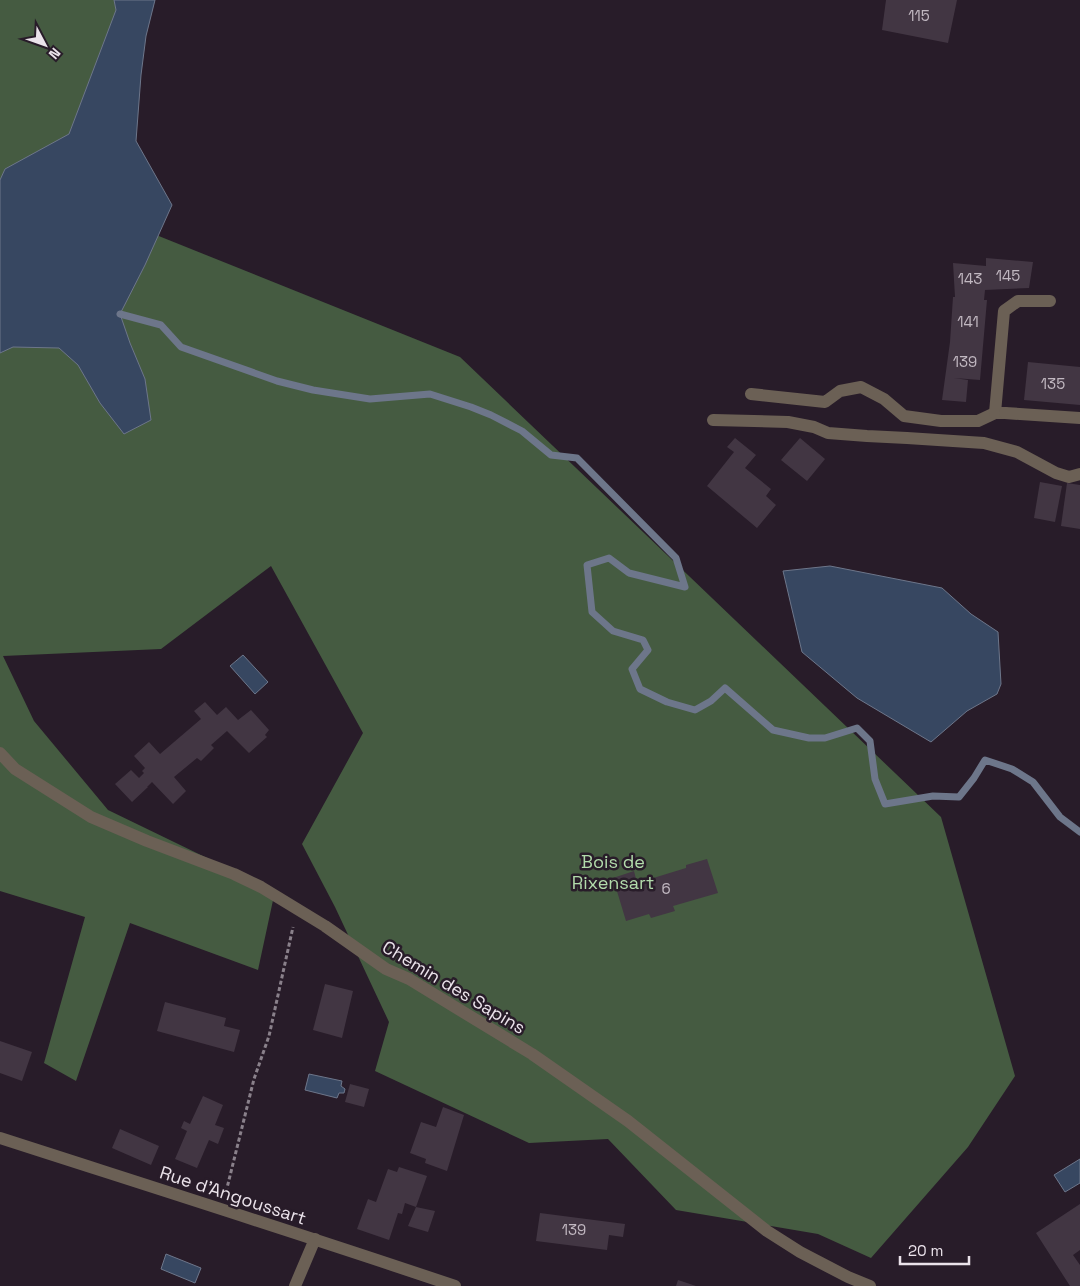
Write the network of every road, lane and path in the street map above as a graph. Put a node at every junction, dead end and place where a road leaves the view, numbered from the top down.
1 (1050, 301) dead end
2 (751, 394) dead end
3 (1000, 413) junction
4 (1080, 418) edge
5 (713, 420) dead end
6 (1080, 474) edge
7 (0, 753) edge
8 (297, 909) junction
9 (0, 1138) edge
10 (221, 1210) junction
11 (315, 1239) junction
12 (295, 1286) edge
13 (455, 1286) edge
14 (870, 1286) edge

1 - 3 street
2 - 3 street
3 - 4 street
5 - 6 street
7 - 8 street, Chemin des Sapins
8 - 10 path
8 - 14 street, Chemin des Sapins
9 - 10 street, Rue d'Angoussart
10 - 11 street, Rue d'Angoussart
11 - 12 street
11 - 13 street, Rue d'Angoussart

